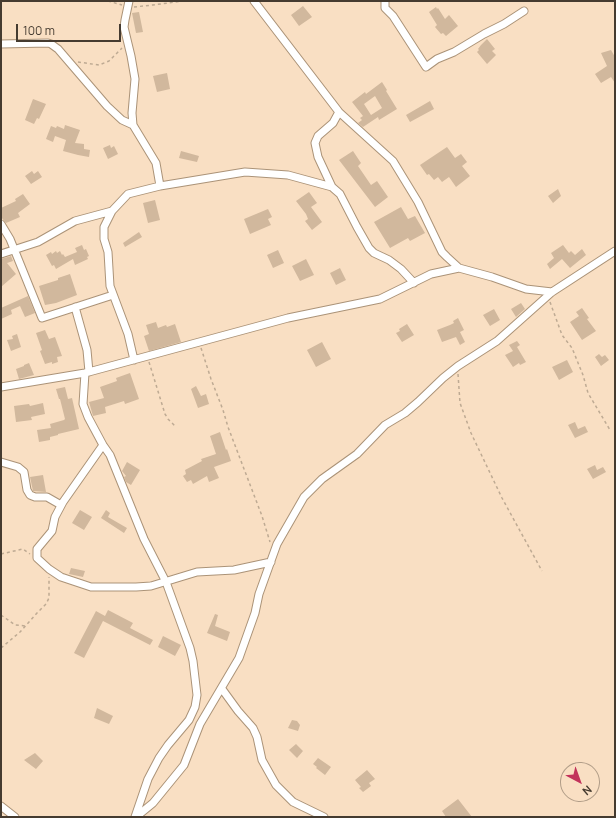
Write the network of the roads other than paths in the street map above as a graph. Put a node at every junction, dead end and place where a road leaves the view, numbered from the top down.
1 (254, 1) edge
2 (385, 1) edge
3 (128, 5) edge
4 (524, 11) dead end
5 (1, 44) edge
6 (339, 112) junction
7 (133, 125) junction
8 (160, 186) junction
9 (332, 187) junction
10 (112, 211) junction
11 (1, 224) edge
12 (14, 250) junction
13 (615, 252) edge
14 (1, 254) edge
15 (459, 268) junction
16 (414, 282) junction
17 (550, 294) junction
18 (113, 295) junction
19 (75, 308) junction
20 (134, 360) junction
21 (87, 372) junction
22 (1, 388) edge
23 (103, 445) junction
24 (1, 462) edge
25 (62, 505) junction
26 (271, 562) junction
27 (166, 582) junction
28 (222, 689) junction
29 (1, 806) edge
30 (15, 817) edge
31 (136, 817) edge
32 (324, 817) edge

1 - 6 street
2 - 4 street
3 - 7 street
5 - 7 street
6 - 9 street
6 - 15 street
7 - 8 street
8 - 9 street
8 - 10 street
9 - 16 street
10 - 12 street
10 - 18 street
11 - 12 street
12 - 14 street
12 - 19 street
13 - 17 street
15 - 16 street
15 - 17 street
16 - 20 street
17 - 26 street
18 - 19 street
18 - 20 street
19 - 21 street
20 - 21 street
21 - 22 street
21 - 23 street
23 - 25 street
23 - 27 street
24 - 25 street
25 - 27 street
26 - 27 street
26 - 28 street
27 - 31 street
28 - 31 street
28 - 32 street
29 - 30 street

